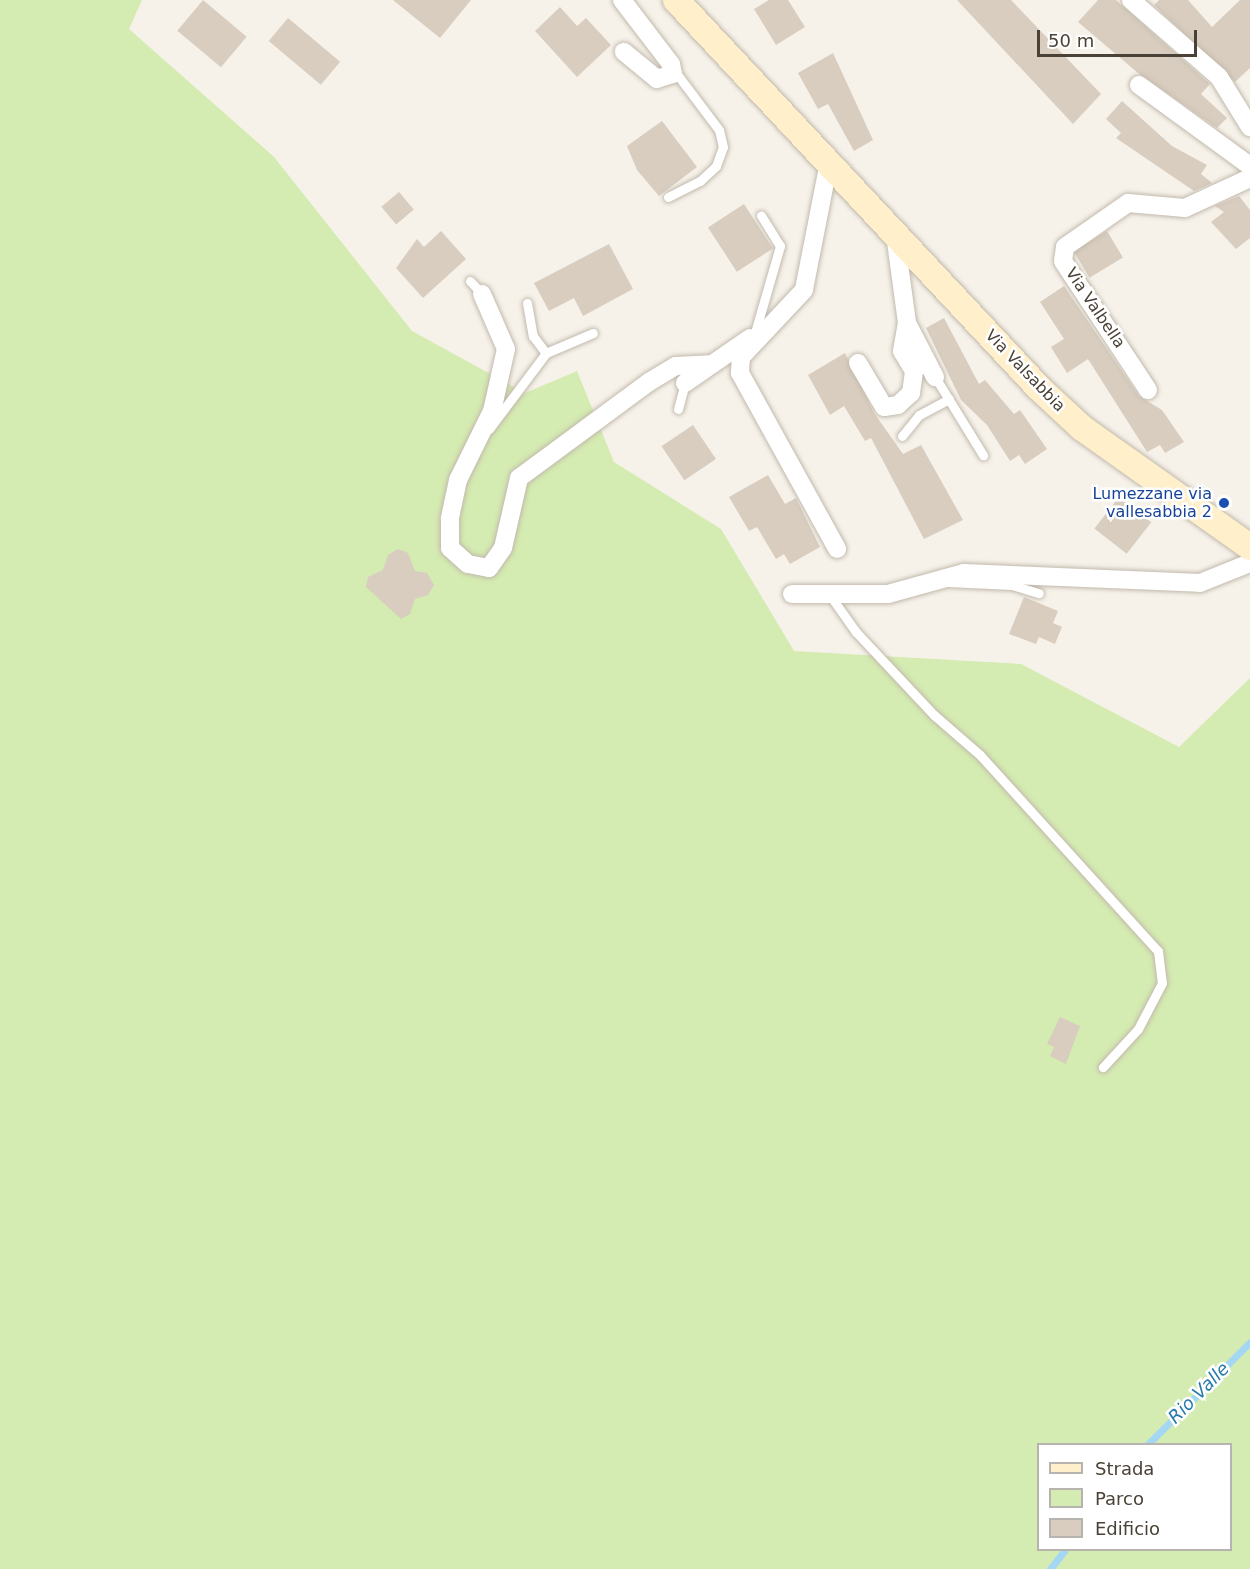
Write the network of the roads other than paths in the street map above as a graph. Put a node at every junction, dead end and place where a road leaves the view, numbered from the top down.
1 (622, 0) edge
2 (676, 0) edge
3 (1131, 0) edge
4 (620, 49) dead end
5 (673, 69) junction
6 (1139, 85) dead end
7 (1250, 127) edge
8 (829, 162) junction
9 (1250, 166) edge
10 (1250, 178) edge
11 (668, 197) dead end
12 (760, 216) dead end
13 (896, 234) junction
14 (476, 288) dead end
15 (527, 303) dead end
16 (907, 324) junction
17 (761, 331) junction
18 (593, 333) dead end
19 (546, 353) junction
20 (858, 363) dead end
21 (710, 364) junction
22 (935, 377) joint
23 (685, 383) joint
24 (1148, 390) dead end
25 (949, 399) junction
26 (678, 409) dead end
27 (902, 436) dead end
28 (478, 439) junction
29 (983, 455) dead end
30 (1250, 547) edge
31 (837, 549) dead end
32 (1250, 563) edge
33 (940, 580) junction
34 (1039, 593) dead end
35 (792, 594) dead end
36 (829, 594) junction
37 (1102, 1067) dead end

1 - 5 street
2 - 8 main road, Via Valsabbia
3 - 7 street
4 - 5 street
5 - 11 lane
6 - 9 street
8 - 13 main road, Via Valsabbia
8 - 17 street
10 - 24 street, Via Valbella
12 - 17 lane
13 - 16 street
13 - 30 main road, Via Valsabbia
14 - 28 street
15 - 19 lane
16 - 20 street
16 - 22 street
17 - 21 street
17 - 31 street
18 - 19 lane
19 - 28 lane
21 - 23 street
21 - 28 street
22 - 25 lane
23 - 26 lane
25 - 27 lane
25 - 29 lane
32 - 33 street
33 - 34 lane
33 - 36 street
35 - 36 street
36 - 37 lane

